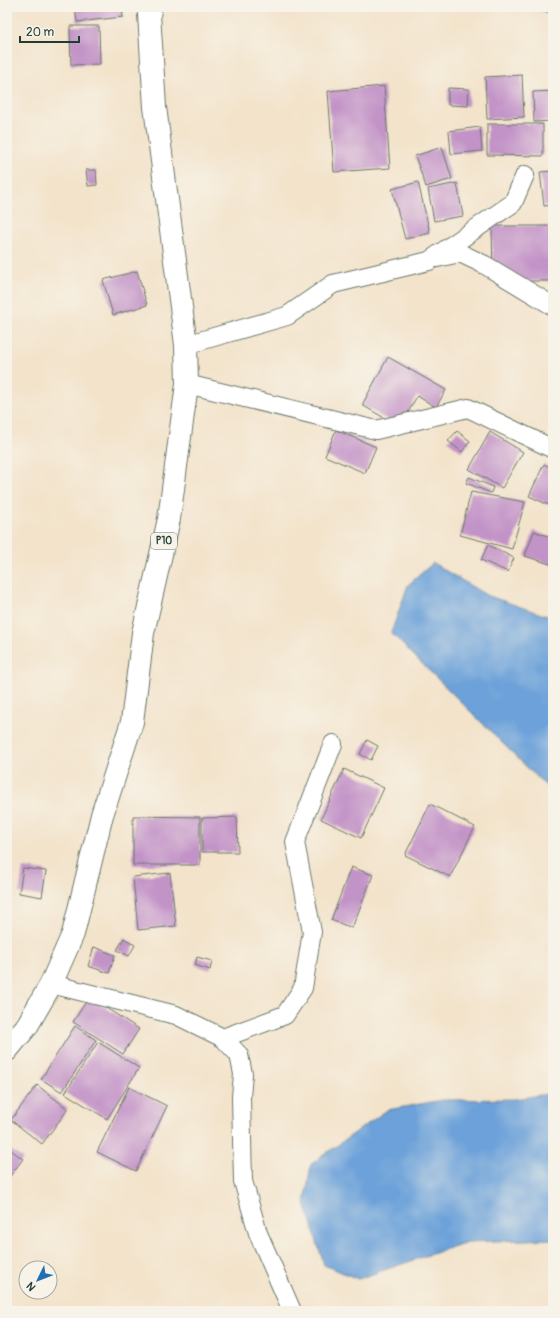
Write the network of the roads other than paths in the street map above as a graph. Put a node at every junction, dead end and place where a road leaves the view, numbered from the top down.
1 (151, 7) edge
2 (525, 175) dead end
3 (428, 260) junction
4 (553, 306) edge
5 (186, 345) junction
6 (187, 384) junction
7 (553, 449) edge
8 (333, 744) dead end
9 (51, 984) junction
10 (223, 1038) junction
11 (7, 1050) edge
12 (292, 1311) edge

1 - 5 main road, P10
2 - 3 street
3 - 4 street
3 - 5 street
5 - 6 main road, P10
6 - 7 street
6 - 9 main road, P10
8 - 10 street
9 - 10 street
9 - 11 main road, P10
10 - 12 street

